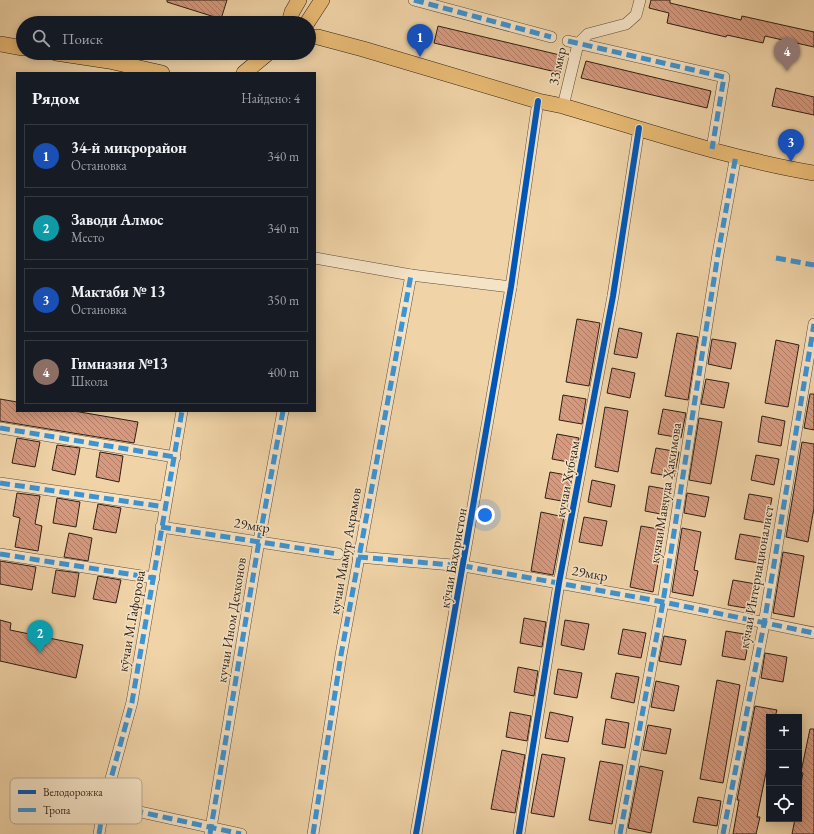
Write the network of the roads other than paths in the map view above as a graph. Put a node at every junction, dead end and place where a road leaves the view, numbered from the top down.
1 (299, 0) edge
2 (322, 0) edge
3 (414, 0) edge
4 (640, 0) edge
5 (291, 16) edge
6 (311, 16) edge
7 (316, 37) edge
8 (551, 37) dead end
9 (573, 42) junction
10 (0, 44) edge
11 (16, 47) edge
12 (102, 60) edge
13 (260, 60) edge
14 (158, 72) edge
15 (245, 72) edge
16 (538, 101) junction
17 (563, 106) junction
18 (639, 128) junction
19 (712, 149) junction
20 (736, 155) junction
21 (814, 172) edge
22 (316, 258) edge
23 (411, 275) junction
24 (511, 287) junction
25 (814, 324) edge
26 (182, 412) edge
27 (283, 412) edge
28 (0, 428) edge
29 (175, 457) junction
30 (0, 483) edge
31 (165, 507) junction
32 (161, 527) junction
33 (259, 541) junction
34 (0, 554) edge
35 (338, 554) dead end
36 (358, 557) junction
37 (464, 566) junction
38 (154, 578) junction
39 (560, 583) junction
40 (663, 602) junction
41 (764, 624) junction
42 (814, 633) edge
43 (111, 778) edge
44 (142, 814) edge
45 (101, 824) edge
46 (211, 831) edge
47 (99, 834) edge
48 (241, 834) edge
49 (314, 834) edge
50 (416, 834) edge
51 (519, 834) edge
52 (620, 834) edge
53 (723, 834) edge

1 - 5 main road
2 - 6 main road
3 - 8 street
4 - 9 street, 33 мкр
7 - 16 main road
9 - 17 street, 33 мкр
9 - 19 street
10 - 11 main road
12 - 14 main road
13 - 15 main road
16 - 17 main road
16 - 24 street, кӯчаи Баҳористон
17 - 18 main road
18 - 19 main road
18 - 39 street, кучаи Хубҷам
19 - 20 main road
20 - 21 main road
20 - 40 street, кучаи Мавҷуда Ҳакимова
22 - 23 street
23 - 24 street
23 - 36 street, кучаи Мамур Акрамов
24 - 37 street, кӯчаи Баҳористон
25 - 41 street, кӯчаи Интернационалист
26 - 29 street, кӯчаи М.Гафорова
27 - 33 street, кучаи Ином Дехконов
28 - 29 street
29 - 31 street, кӯчаи М.Гафорова
30 - 31 street
31 - 32 street, кӯчаи М.Гафорова
32 - 33 street, 29мкр
32 - 38 street, кӯчаи М.Гафорова
33 - 35 street, 29мкр
33 - 46 street, кучаи Ином Дехконов
34 - 38 street
36 - 37 street, 29мкр
36 - 49 street, кучаи Мамур Акрамов
37 - 39 street, 29мкр
37 - 50 street, кӯчаи Баҳористон
38 - 43 street, кӯчаи М.Гафорова
39 - 40 street, 29мкр
39 - 51 street, кучаи Хубҷам
40 - 41 street, 29мкр
40 - 52 street, кучаи Мавҷуда Ҳакимова
41 - 42 street, 29мкр
41 - 53 street, кӯчаи Интернационалист
44 - 46 street
45 - 47 street, кӯчаи М.Гафорова
46 - 48 street

